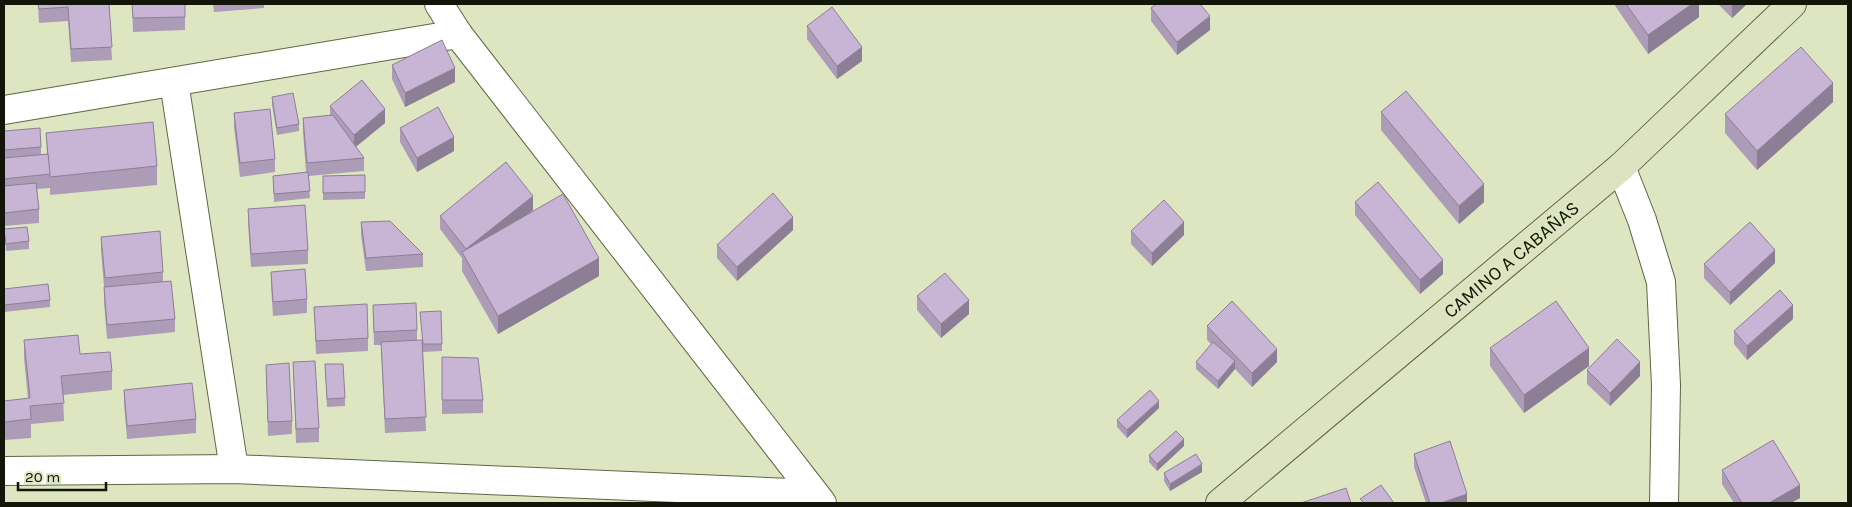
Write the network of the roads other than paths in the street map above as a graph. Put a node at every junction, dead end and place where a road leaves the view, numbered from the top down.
1 (439, 4) edge
2 (1792, 4) edge
3 (458, 34) junction
4 (174, 82) junction
5 (4, 110) edge
6 (1621, 167) junction
7 (234, 470) junction
8 (4, 471) edge
9 (818, 499) edge
10 (1220, 503) edge
11 (1664, 503) edge

1 - 3 street
2 - 6 street, CAMINO A CABAÑAS
3 - 4 street
3 - 9 street
4 - 5 street
4 - 7 street
6 - 10 street, CAMINO A CABAÑAS
6 - 11 street
7 - 8 street
7 - 9 street

